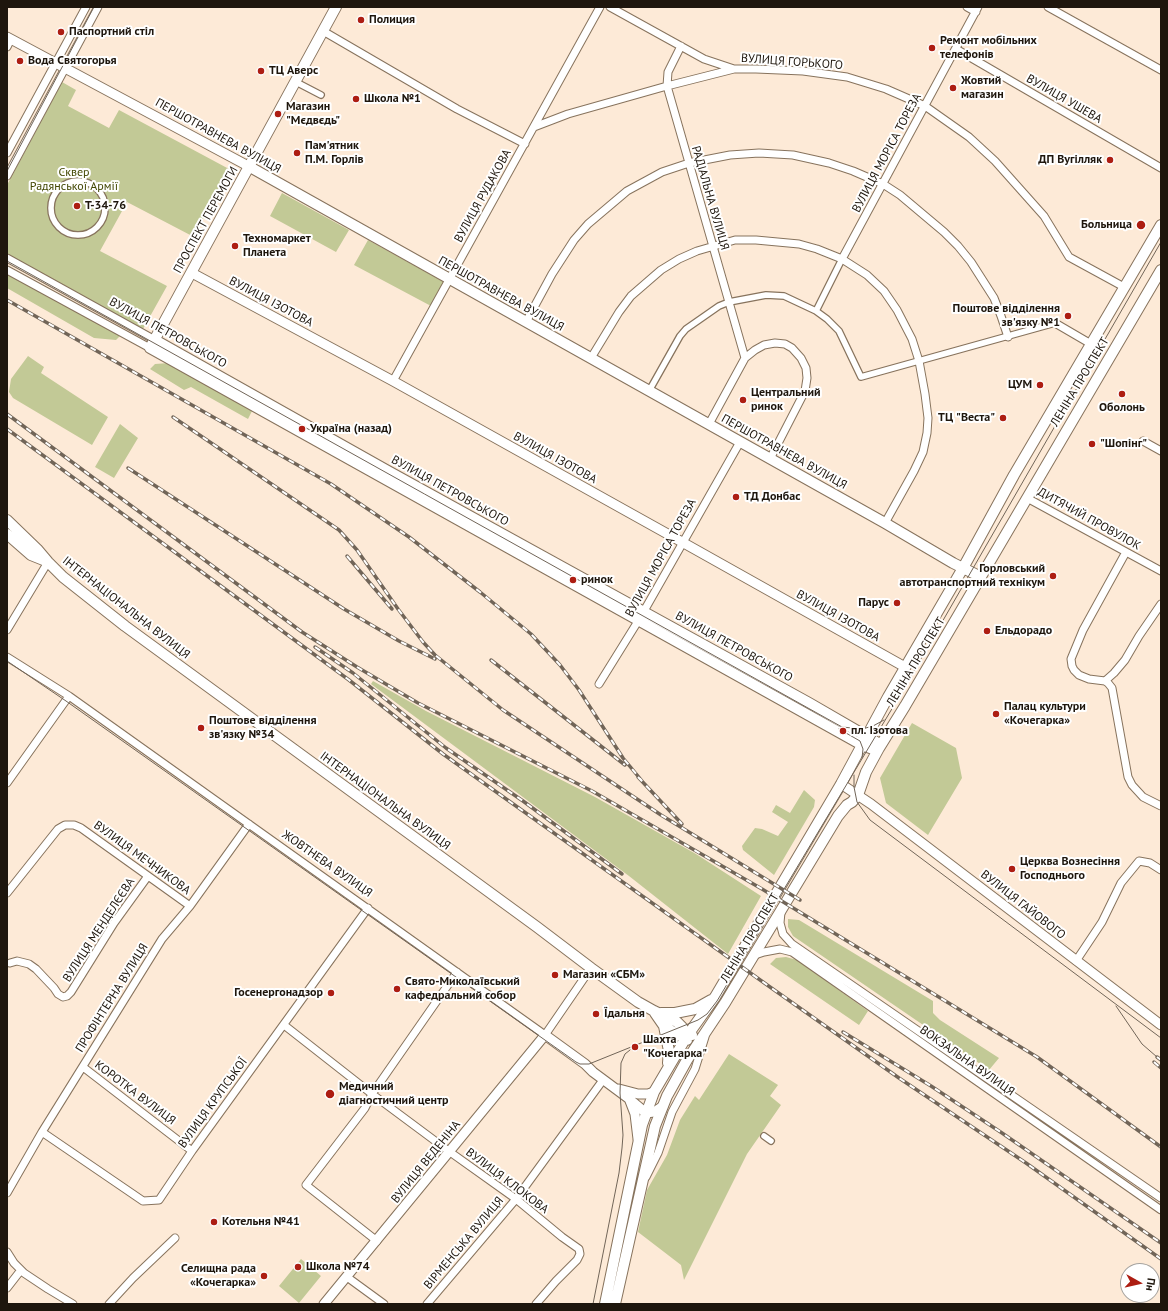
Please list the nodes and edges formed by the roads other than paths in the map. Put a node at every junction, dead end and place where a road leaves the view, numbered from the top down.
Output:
1 (86, 7) edge
2 (98, 7) edge
3 (336, 7) edge
4 (600, 7) edge
5 (610, 7) edge
6 (967, 7) edge
7 (1048, 7) edge
8 (977, 9) edge
9 (323, 31) junction
10 (8, 41) edge
11 (681, 46) junction
12 (956, 49) junction
13 (56, 63) junction
14 (66, 68) junction
15 (734, 69) junction
16 (1161, 70) edge
17 (296, 82) junction
18 (667, 86) junction
19 (321, 95) dead end
20 (925, 106) junction
21 (534, 127) junction
22 (525, 144) junction
23 (7, 154) edge
24 (689, 163) junction
25 (250, 167) junction
26 (1161, 168) edge
27 (7, 176) edge
28 (883, 184) junction
29 (104, 201) joint
30 (1161, 225) edge
31 (713, 246) junction
32 (7, 258) edge
33 (842, 259) junction
34 (7, 270) edge
35 (1161, 270) edge
36 (192, 273) junction
37 (450, 280) junction
38 (1124, 287) junction
39 (729, 302) junction
40 (816, 311) junction
41 (526, 322) junction
42 (1055, 323) joint
43 (1008, 337) junction
44 (152, 344) junction
45 (1091, 344) junction
46 (591, 358) junction
47 (745, 358) junction
48 (919, 361) junction
49 (393, 382) junction
50 (649, 391) junction
51 (709, 424) junction
52 (1143, 441) dead end
53 (740, 442) junction
54 (1161, 451) edge
55 (770, 459) junction
56 (1027, 498) junction
57 (7, 520) edge
58 (885, 523) junction
59 (7, 534) edge
60 (682, 542) junction
61 (1126, 552) junction
62 (48, 562) junction
63 (963, 568) junction
64 (1161, 571) edge
65 (981, 577) junction
66 (1161, 604) edge
67 (640, 616) junction
68 (7, 630) edge
69 (7, 657) edge
70 (905, 667) junction
71 (1105, 681) junction
72 (600, 684) dead end
73 (69, 696) junction
74 (864, 741) junction
75 (880, 748) junction
76 (866, 772) junction
77 (7, 783) edge
78 (841, 784) junction
79 (855, 799) junction
80 (871, 804) junction
81 (1161, 806) edge
82 (249, 824) junction
83 (1161, 870) edge
84 (148, 876) junction
85 (7, 893) edge
86 (190, 906) junction
87 (368, 908) junction
88 (781, 911) junction
89 (755, 955) junction
90 (1076, 961) junction
91 (8, 963) edge
92 (591, 968) junction
93 (457, 972) junction
94 (715, 997) junction
95 (654, 1011) junction
96 (284, 1025) junction
97 (1161, 1025) edge
98 (664, 1026) junction
99 (707, 1029) junction
100 (545, 1034) junction
101 (687, 1036) junction
102 (687, 1060) junction
103 (83, 1067) junction
104 (667, 1067) junction
105 (606, 1082) junction
106 (654, 1092) junction
107 (372, 1094) junction
108 (681, 1095) junction
109 (628, 1098) junction
110 (663, 1106) junction
111 (646, 1113) junction
112 (42, 1132) junction
113 (764, 1136) dead end
114 (771, 1141) dead end
115 (638, 1144) junction
116 (192, 1151) junction
117 (450, 1152) junction
118 (641, 1188) junction
119 (7, 1193) edge
120 (1161, 1198) edge
121 (516, 1199) junction
122 (1161, 1210) edge
123 (175, 1238) dead end
124 (377, 1241) junction
125 (7, 1252) edge
126 (23, 1271) junction
127 (347, 1277) junction
128 (7, 1288) edge
129 (73, 1304) edge
130 (109, 1304) edge
131 (324, 1304) edge
132 (384, 1304) edge
133 (427, 1304) edge
134 (536, 1304) edge
135 (605, 1304) edge
136 (616, 1304) edge

1 - 13 street
2 - 14 street
3 - 9 main road, ПРОСПЕКТ ПЕРЕМОГИ
4 - 21 street, ВУЛИЦЯ РУДАКОВА
5 - 11 street, ВУЛИЦЯ ГОРЬКОГО
6 - 8 street
7 - 16 street
8 - 12 street, ВУЛИЦЯ МОРІСА ТОРЕЗА
9 - 17 main road, ПРОСПЕКТ ПЕРЕМОГИ
9 - 22 street
10 - 13 street, ПЕРШОТРАВНЕВА ВУЛИЦЯ
11 - 15 street, ВУЛИЦЯ ГОРЬКОГО
11 - 18 street, РАДІАЛЬНА ВУЛИЦЯ
12 - 20 street, ВУЛИЦЯ МОРІСА ТОРЕЗА
12 - 26 street, ВУЛИЦЯ УШЕВА
13 - 14 street, ПЕРШОТРАВНЕВА ВУЛИЦЯ
13 - 23 street
14 - 25 street, ПЕРШОТРАВНЕВА ВУЛИЦЯ
14 - 27 street
15 - 18 street
15 - 20 street, ВУЛИЦЯ ГОРЬКОГО
17 - 19 street
17 - 25 main road, ПРОСПЕКТ ПЕРЕМОГИ
18 - 21 street
18 - 24 street, РАДІАЛЬНА ВУЛИЦЯ
20 - 28 street, ВУЛИЦЯ МОРІСА ТОРЕЗА
20 - 38 street, ВУЛИЦЯ ГОРЬКОГО
21 - 22 street, ВУЛИЦЯ РУДАКОВА
22 - 37 street, ВУЛИЦЯ РУДАКОВА
24 - 28 street
24 - 31 street, РАДІАЛЬНА ВУЛИЦЯ
24 - 41 street
25 - 36 main road, ПРОСПЕКТ ПЕРЕМОГИ
25 - 37 main road, ПЕРШОТРАВНЕВА ВУЛИЦЯ
28 - 33 street, ВУЛИЦЯ МОРІСА ТОРЕЗА
28 - 43 street
29 - 29 street
30 - 38 main road, ЛЕНІНА ПРОСПЕКТ
31 - 33 street
31 - 39 street, РАДІАЛЬНА ВУЛИЦЯ
31 - 46 street
32 - 44 street, ВУЛИЦЯ ПЕТРОВСЬКОГО
33 - 40 street, ВУЛИЦЯ МОРІСА ТОРЕЗА
33 - 48 street
34 - 44 street, ВУЛИЦЯ ПЕТРОВСЬКОГО
35 - 56 main road, ЛЕНІНА ПРОСПЕКТ
36 - 44 main road, ПРОСПЕКТ ПЕРЕМОГИ
36 - 49 street, ВУЛИЦЯ ІЗОТОВА
37 - 41 main road, ПЕРШОТРАВНЕВА ВУЛИЦЯ
37 - 49 street, ВУЛИЦЯ РУДАКОВА
38 - 45 main road, ЛЕНІНА ПРОСПЕКТ
39 - 40 street
39 - 47 street, РАДІАЛЬНА ВУЛИЦЯ
39 - 50 street
40 - 48 street
41 - 46 main road, ПЕРШОТРАВНЕВА ВУЛИЦЯ
42 - 43 street
42 - 45 street
43 - 48 street
44 - 67 main road, ВУЛИЦЯ ПЕТРОВСЬКОГО
45 - 63 main road, ЛЕНІНА ПРОСПЕКТ
46 - 50 main road, ПЕРШОТРАВНЕВА ВУЛИЦЯ
47 - 51 street
47 - 55 street
48 - 58 street
49 - 60 street, ВУЛИЦЯ ІЗОТОВА
50 - 51 main road, ПЕРШОТРАВНЕВА ВУЛИЦЯ
51 - 53 main road, ПЕРШОТРАВНЕВА ВУЛИЦЯ
52 - 54 street
53 - 55 main road, ПЕРШОТРАВНЕВА ВУЛИЦЯ
53 - 60 street, ВУЛИЦЯ МОРІСА ТОРЕЗА
55 - 58 main road, ПЕРШОТРАВНЕВА ВУЛИЦЯ
56 - 61 street, ДИТЯЧИЙ ПРОВУЛОК
56 - 65 main road, ЛЕНІНА ПРОСПЕКТ
57 - 62 main road, ІНТЕРНАЦІОНАЛЬНА ВУЛИЦЯ
58 - 63 main road, ПЕРШОТРАВНЕВА ВУЛИЦЯ
59 - 62 main road, ІНТЕРНАЦІОНАЛЬНА ВУЛИЦЯ
60 - 67 street, ВУЛИЦЯ МОРІСА ТОРЕЗА
60 - 70 street, ВУЛИЦЯ ІЗОТОВА
61 - 64 street, ДИТЯЧИЙ ПРОВУЛОК
61 - 71 street
62 - 68 street
62 - 92 main road, ІНТЕРНАЦІОНАЛЬНА ВУЛИЦЯ
63 - 65 main road, ПЕРШОТРАВНЕВА ВУЛИЦЯ
63 - 70 main road, ЛЕНІНА ПРОСПЕКТ
65 - 75 main road, ЛЕНІНА ПРОСПЕКТ
66 - 71 street
67 - 72 street, ВУЛИЦЯ МОРІСА ТОРЕЗА
67 - 74 main road, ВУЛИЦЯ ПЕТРОВСЬКОГО
69 - 73 street, ЖОВТНЕВА ВУЛИЦЯ
70 - 74 main road, ЛЕНІНА ПРОСПЕКТ
71 - 81 street
73 - 77 street
73 - 82 street, ЖОВТНЕВА ВУЛИЦЯ
74 - 75 main road, ВУЛИЦЯ ПЕТРОВСЬКОГО
74 - 78 main road, ЛЕНІНА ПРОСПЕКТ
75 - 76 main road, ЛЕНІНА ПРОСПЕКТ
76 - 79 main road, ЛЕНІНА ПРОСПЕКТ
76 - 80 street
78 - 79 street
78 - 94 main road, ЛЕНІНА ПРОСПЕКТ
79 - 80 street
79 - 88 main road, ЛЕНІНА ПРОСПЕКТ
80 - 90 street, ВУЛИЦЯ ГАЙОВОГО
82 - 86 street, ПРОФІНТЕРНА ВУЛИЦЯ
82 - 87 street, ЖОВТНЕВА ВУЛИЦЯ
83 - 90 street
84 - 85 street, ВУЛИЦЯ МЕЧНИКОВА
84 - 86 street, ВУЛИЦЯ МЕЧНИКОВА
84 - 91 street, ВУЛИЦЯ МЕНДЕЛЄЄВА
86 - 103 street, ПРОФІНТЕРНА ВУЛИЦЯ
87 - 93 street, ЖОВТНЕВА ВУЛИЦЯ
87 - 96 street, ВУЛИЦЯ КРУПСЬКОЇ
88 - 89 main road, ЛЕНІНА ПРОСПЕКТ
88 - 120 street, ВОКЗАЛЬНА ВУЛИЦЯ
89 - 99 main road, ЛЕНІНА ПРОСПЕКТ
89 - 122 street, ВОКЗАЛЬНА ВУЛИЦЯ
90 - 97 street, ВУЛИЦЯ ГАЙОВОГО
92 - 95 main road, ІНТЕРНАЦІОНАЛЬНА ВУЛИЦЯ
92 - 100 street
93 - 100 street, ЖОВТНЕВА ВУЛИЦЯ
93 - 107 street
94 - 95 main road, ЛЕНІНА ПРОСПЕКТ
94 - 101 main road, ЛЕНІНА ПРОСПЕКТ
95 - 98 main road, ІНТЕРНАЦІОНАЛЬНА ВУЛИЦЯ
95 - 101 main road, ІНТЕРНАЦІОНАЛЬНА ВУЛИЦЯ
96 - 107 street, ВУЛИЦЯ КЛОКОВА
96 - 116 street, ВУЛИЦЯ КРУПСЬКОЇ
98 - 101 main road
98 - 104 main road, ІНТЕРНАЦІОНАЛЬНА ВУЛИЦЯ
99 - 101 main road
99 - 102 main road, ЛЕНІНА ПРОСПЕКТ
99 - 108 street
100 - 105 street, ЖОВТНЕВА ВУЛИЦЯ
100 - 117 street, ВУЛИЦЯ ВЕДЕНІНА
101 - 102 main road
101 - 104 main road, ЛЕНІНА ПРОСПЕКТ
102 - 110 main road, ЛЕНІНА ПРОСПЕКТ
103 - 112 street, ПРОФІНТЕРНА ВУЛИЦЯ
103 - 116 street, КОРОТКА ВУЛИЦЯ
104 - 106 main road, ЛЕНІНА ПРОСПЕКТ
105 - 106 street
105 - 109 street, ЖОВТНЕВА ВУЛИЦЯ
105 - 121 street, ВІРМЕНСЬКА ВУЛИЦЯ
106 - 111 main road, ЛЕНІНА ПРОСПЕКТ
107 - 117 street, ВУЛИЦЯ КЛОКОВА
107 - 124 street
108 - 110 street
108 - 118 street
109 - 111 street, ЖОВТНЕВА ВУЛИЦЯ
109 - 115 street
110 - 111 street
110 - 118 main road, ЛЕНІНА ПРОСПЕКТ
111 - 115 main road, ЛЕНІНА ПРОСПЕКТ
112 - 116 street, ВУЛИЦЯ КРУПСЬКОЇ
112 - 119 street, ПРОФІНТЕРНА ВУЛИЦЯ
113 - 114 street
115 - 135 main road, ЛЕНІНА ПРОСПЕКТ
117 - 121 street, ВУЛИЦЯ КЛОКОВА
117 - 124 street, ВУЛИЦЯ ВЕДЕНІНА
118 - 136 main road, ЛЕНІНА ПРОСПЕКТ
121 - 133 street, ВІРМЕНСЬКА ВУЛИЦЯ
121 - 134 street, ВУЛИЦЯ КЛОКОВА
123 - 130 street
124 - 127 street, ВУЛИЦЯ ВЕДЕНІНА
125 - 126 street
126 - 128 street
126 - 129 street
127 - 131 street, ВУЛИЦЯ ВЕДЕНІНА
127 - 132 street

